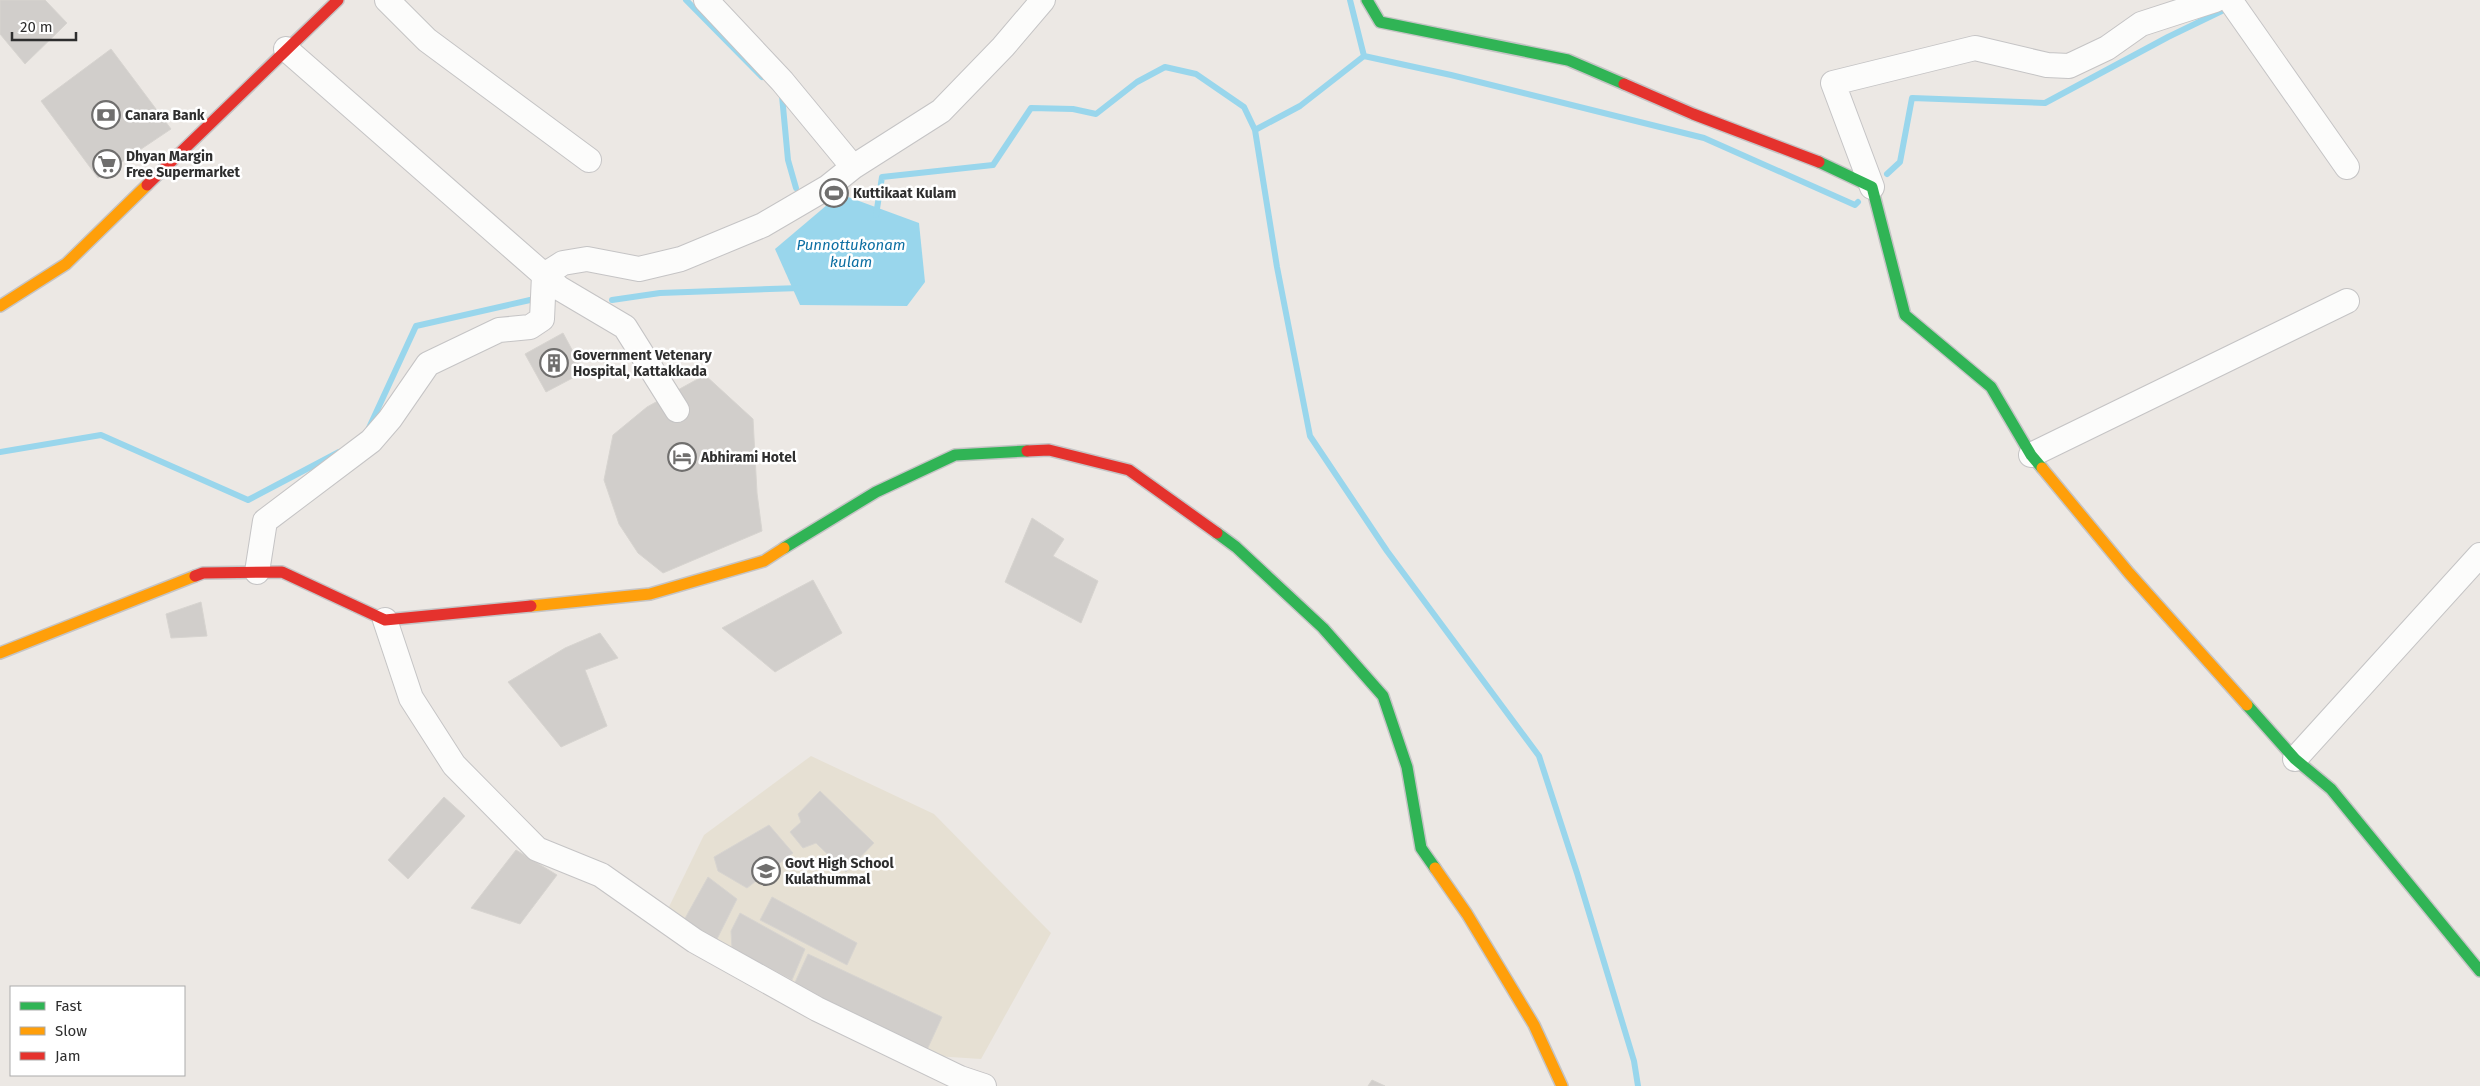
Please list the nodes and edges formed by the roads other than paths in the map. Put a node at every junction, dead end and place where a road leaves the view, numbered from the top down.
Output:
1 (338, 0) edge
2 (387, 0) edge
3 (706, 0) edge
4 (1043, 0) edge
5 (1367, 0) edge
6 (2215, 0) edge
7 (2236, 9) edge
8 (286, 49) junction
9 (589, 160) dead end
10 (853, 167) junction
11 (2346, 167) dead end
12 (1872, 187) junction
13 (544, 275) junction
14 (2347, 300) dead end
15 (0, 306) edge
16 (677, 410) dead end
17 (2031, 455) junction
18 (2480, 555) edge
19 (257, 572) junction
20 (385, 620) junction
21 (0, 653) edge
22 (2295, 759) junction
23 (2480, 971) edge
24 (950, 1080) edge
25 (984, 1086) edge
26 (1562, 1086) edge

1 - 8 main road
2 - 9 street
3 - 10 street
4 - 10 street
5 - 12 main road
6 - 12 street
7 - 11 street
8 - 13 street
8 - 15 main road
10 - 13 street
12 - 17 main road
13 - 16 street
13 - 19 street
14 - 17 street
17 - 22 main road
18 - 22 street
19 - 20 main road
19 - 21 main road
20 - 24 street
20 - 26 main road
22 - 23 main road
24 - 25 street

